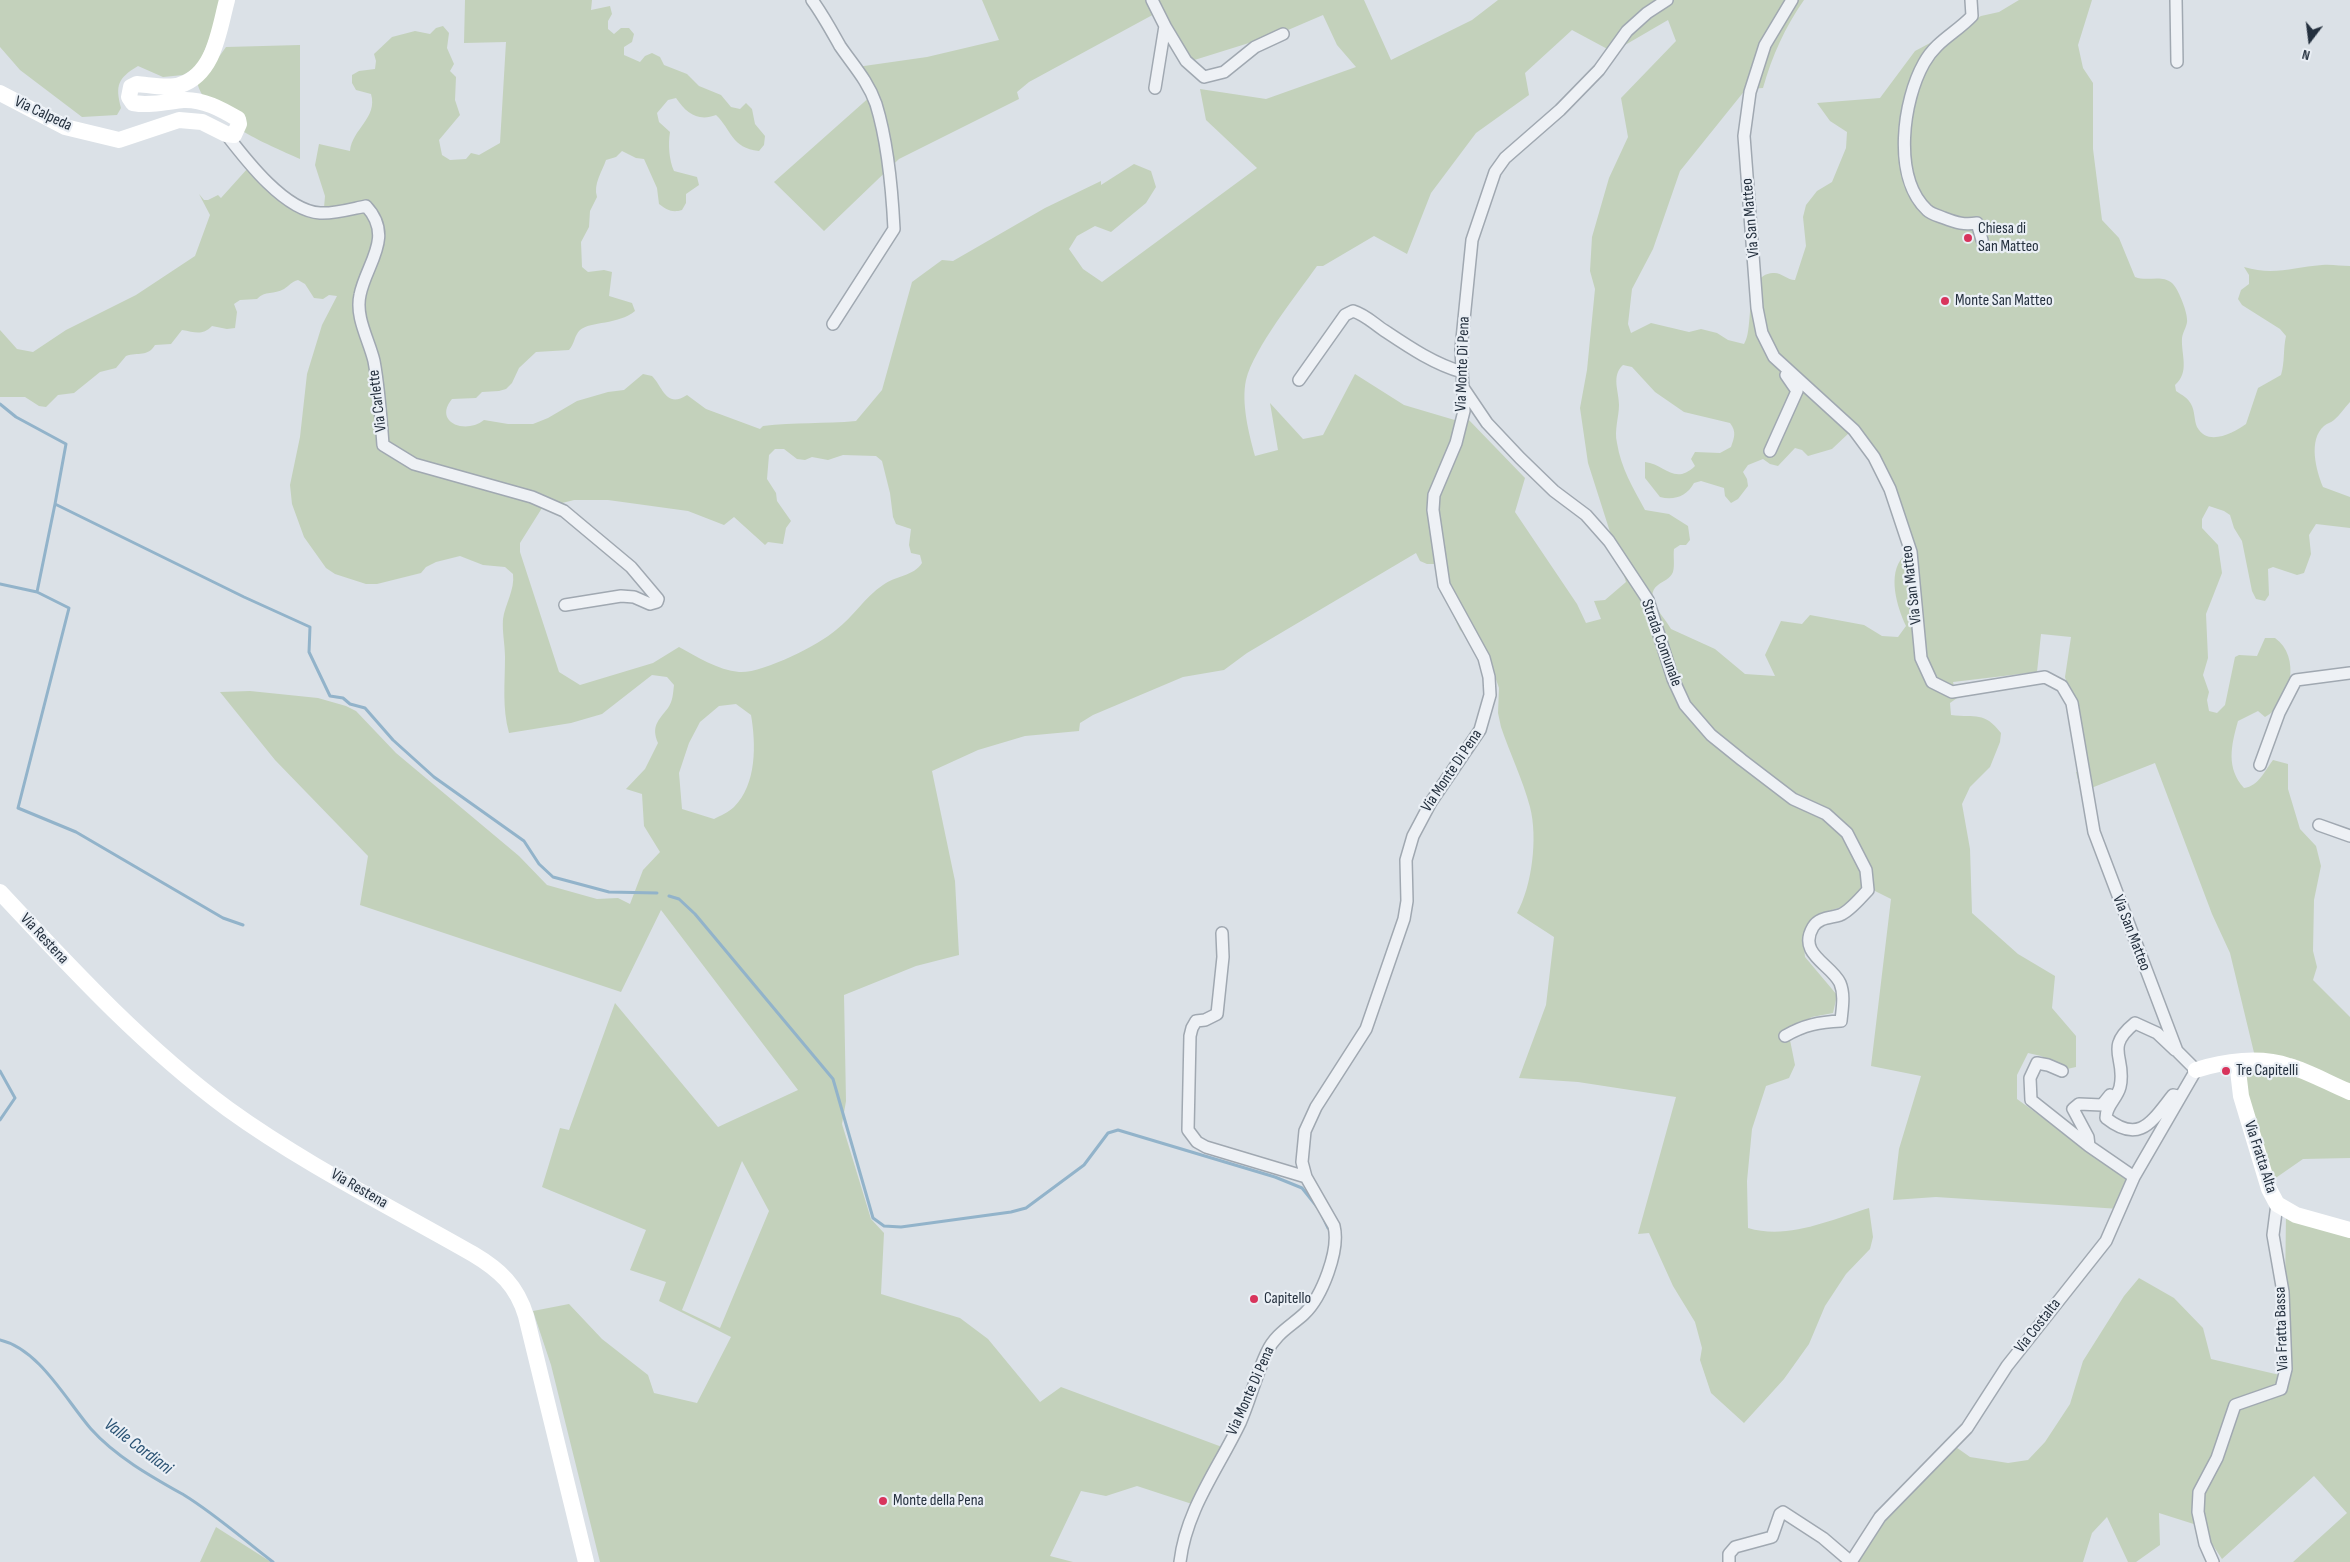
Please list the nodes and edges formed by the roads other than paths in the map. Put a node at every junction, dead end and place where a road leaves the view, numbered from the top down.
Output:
1 (227, 0) edge
2 (812, 0) edge
3 (1152, 0) edge
4 (1667, 0) edge
5 (1792, 0) edge
6 (1971, 0) edge
7 (2176, 0) edge
8 (1165, 26) junction
9 (1283, 34) dead end
10 (2177, 62) dead end
11 (1155, 88) dead end
12 (0, 94) edge
13 (226, 134) junction
14 (1982, 240) dead end
15 (833, 324) dead end
16 (1774, 357) junction
17 (1462, 372) junction
18 (1298, 380) dead end
19 (1464, 389) junction
20 (1770, 451) dead end
21 (565, 604) dead end
22 (2350, 673) edge
23 (2260, 765) dead end
24 (2319, 825) dead end
25 (2350, 836) edge
26 (0, 892) edge
27 (1222, 934) dead end
28 (1785, 1036) dead end
29 (2177, 1051) junction
30 (2237, 1062) junction
31 (2196, 1070) junction
32 (2062, 1071) dead end
33 (2120, 1086) junction
34 (2350, 1092) edge
35 (2180, 1096) junction
36 (2089, 1146) junction
37 (1306, 1177) junction
38 (2134, 1177) junction
39 (2277, 1204) junction
40 (2348, 1228) edge
41 (586, 1562) edge
42 (1180, 1562) edge
43 (1729, 1562) edge
44 (1851, 1562) edge
45 (2212, 1562) edge

1 - 13 street
2 - 15 street
3 - 8 street
4 - 17 street, Via Monte Di Pena
5 - 16 street, Via San Matteo
6 - 14 street
7 - 10 street
8 - 9 street
8 - 11 street
12 - 13 street, Via Calpeda
13 - 21 street, Via Carlette
16 - 20 street
16 - 29 street, Via San Matteo
17 - 18 street
17 - 19 street, Via Monte Di Pena
19 - 28 street, Strada Comunale
19 - 37 street, Via Monte Di Pena
22 - 23 street
24 - 25 street
26 - 41 street, Via Restena
27 - 37 street
29 - 31 street, Via San Matteo
29 - 33 street
30 - 31 street
30 - 34 street
30 - 39 street, Via Fratta Alta
31 - 35 street, Via Costalta
32 - 36 street
33 - 35 street
33 - 36 street
35 - 38 street, Via Costalta
36 - 38 street
37 - 42 street, Via Monte Di Pena
38 - 44 street, Via Costalta
39 - 40 street, Via Fratta Alta
39 - 45 street, Via Fratta Bassa
43 - 44 street

